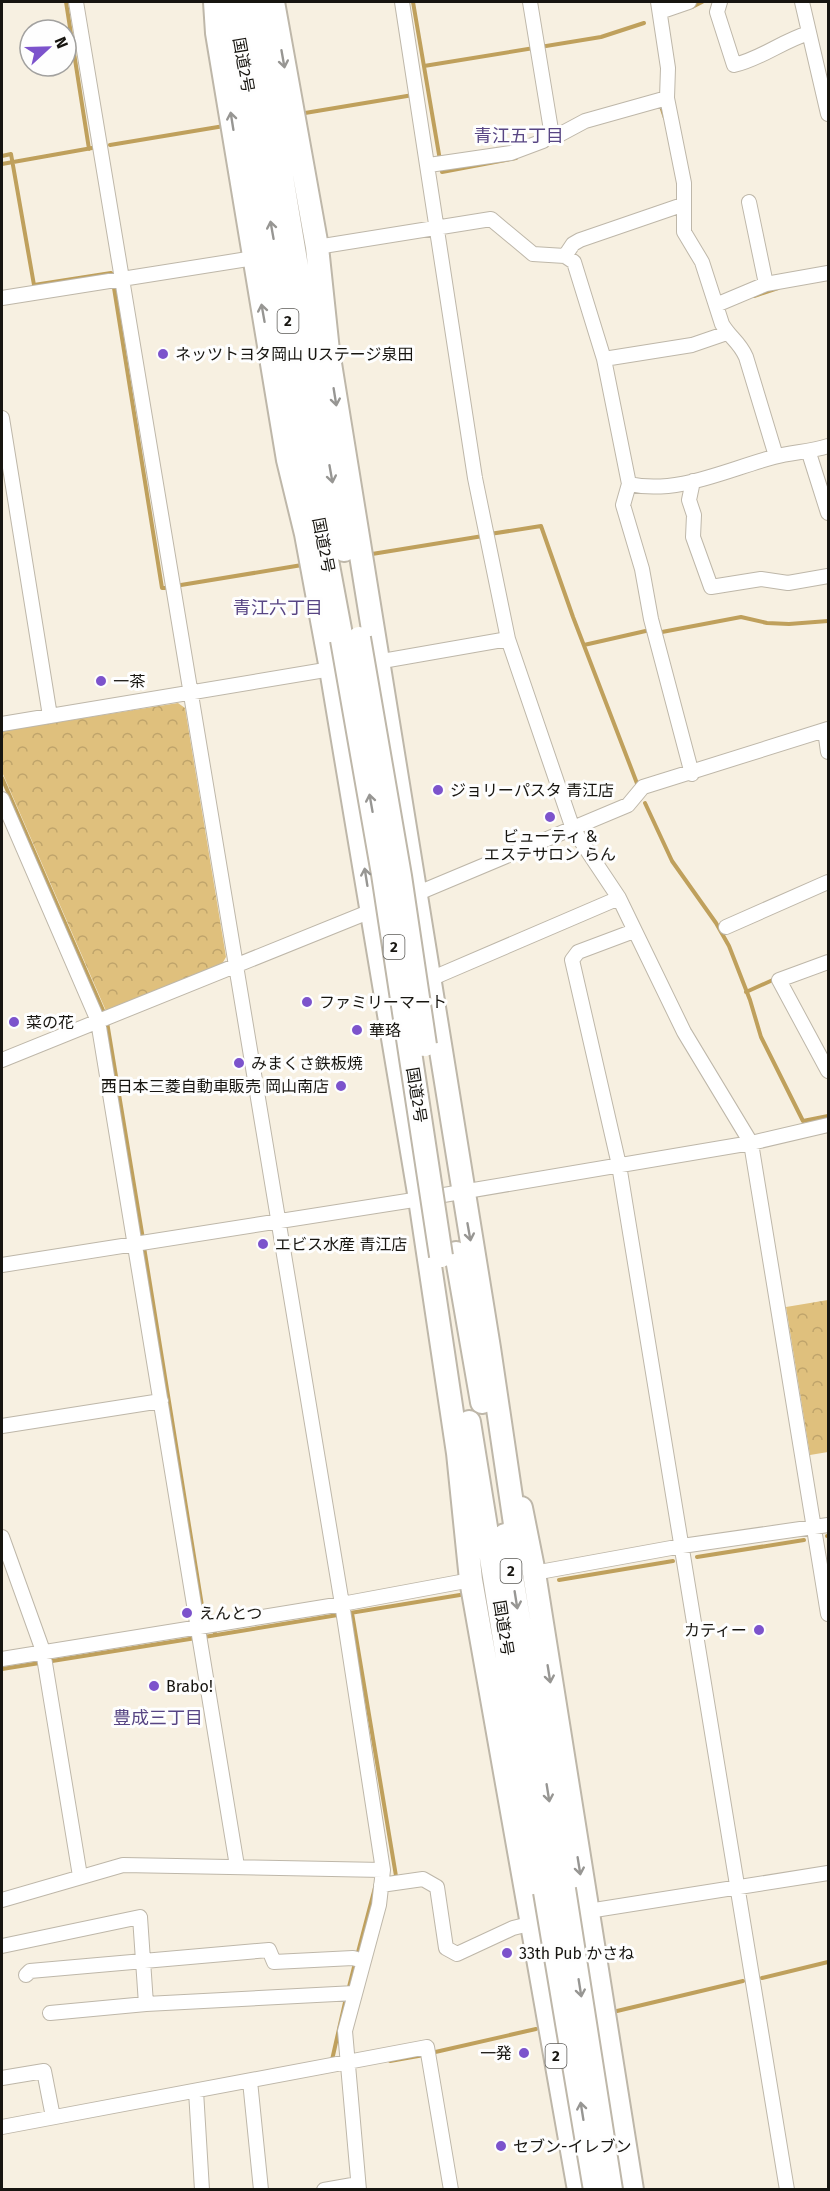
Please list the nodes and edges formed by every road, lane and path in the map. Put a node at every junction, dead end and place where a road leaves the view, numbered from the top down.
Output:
1 (76, 2) edge
2 (214, 2) edge
3 (234, 2) edge
4 (253, 2) edge
5 (273, 2) edge
6 (402, 2) edge
7 (530, 2) edge
8 (689, 2) edge
9 (720, 2) edge
10 (802, 2) edge
11 (659, 7) edge
12 (809, 33) junction
13 (260, 47) junction
14 (667, 98) junction
15 (828, 114) edge
16 (548, 134) junction
17 (436, 164) junction
18 (749, 202) dead end
19 (682, 205) junction
20 (438, 230) junction
21 (317, 247) junction
22 (565, 256) junction
23 (254, 258) junction
24 (828, 273) edge
25 (122, 281) junction
26 (766, 284) junction
27 (2, 298) edge
28 (716, 305) junction
29 (723, 334) junction
30 (292, 347) junction
31 (328, 351) junction
32 (604, 359) junction
33 (2, 418) edge
34 (828, 446) edge
35 (809, 453) junction
36 (776, 456) junction
37 (693, 481) junction
38 (629, 484) junction
39 (828, 513) edge
40 (306, 534) junction
41 (828, 576) edge
42 (351, 639) junction
43 (508, 639) junction
44 (377, 662) junction
45 (331, 669) junction
46 (192, 690) junction
47 (50, 716) junction
48 (2, 724) edge
49 (827, 729) edge
50 (828, 752) edge
51 (692, 774) junction
52 (2, 799) edge
53 (573, 829) junction
54 (828, 882) edge
55 (415, 895) junction
56 (619, 898) junction
57 (372, 910) junction
58 (726, 927) dead end
59 (634, 931) junction
60 (828, 962) edge
61 (235, 966) junction
62 (428, 980) junction
63 (104, 1019) junction
64 (2, 1060) edge
65 (828, 1071) edge
66 (828, 1125) edge
67 (751, 1143) junction
68 (619, 1165) junction
69 (462, 1191) junction
70 (420, 1200) junction
71 (278, 1221) junction
72 (141, 1244) junction
73 (448, 1254) junction
74 (2, 1265) edge
75 (489, 1348) junction
76 (161, 1401) junction
77 (2, 1426) edge
78 (458, 1453) junction
79 (828, 1525) edge
80 (814, 1527) junction
81 (2, 1537) edge
82 (682, 1546) junction
83 (508, 1549) junction
84 (534, 1573) junction
85 (471, 1580) junction
86 (343, 1610) junction
87 (828, 1614) edge
88 (205, 1629) junction
89 (44, 1658) junction
90 (2, 1659) edge
91 (531, 1792) junction
92 (237, 1866) junction
93 (383, 1870) junction
94 (828, 1873) edge
95 (80, 1876) junction
96 (381, 1885) junction
97 (737, 1888) junction
98 (554, 1890) junction
99 (2, 1900) edge
100 (586, 1911) junction
101 (534, 1923) junction
102 (2, 1946) edge
103 (143, 1959) junction
104 (358, 1960) junction
105 (26, 1975) dead end
106 (350, 1992) junction
107 (146, 2004) junction
108 (50, 2013) dead end
109 (341, 2065) junction
110 (2, 2078) edge
111 (250, 2081) junction
112 (196, 2091) junction
113 (53, 2117) junction
114 (2, 2127) edge
115 (358, 2187) edge
116 (202, 2190) edge
117 (261, 2190) edge
118 (324, 2190) edge
119 (451, 2190) edge
120 (579, 2190) edge
121 (595, 2190) edge
122 (611, 2190) edge
123 (632, 2190) edge
124 (787, 2190) edge

1 - 25 street
23 -> 2 highway
30 -> 3 highway, 国道2号 / 2
4 - 13 highway, 国道2号 / 2
5 -> 21 highway
6 - 17 street
7 - 16 street
8 - 11 street
9 - 12 street
10 - 12 street
11 - 14 street
12 - 15 street
13 - 31 highway
13 -> 42 highway, 国道2号 / 2
14 - 16 street
14 - 19 street
16 - 17 street
17 - 20 street
18 - 26 street
19 - 22 street
19 - 28 street
20 - 21 street
20 - 22 street
20 - 43 street
21 - 31 highway
22 - 32 street
23 - 25 street
40 -> 23 highway
24 - 26 street
25 - 27 street
25 - 46 street
26 - 28 street
28 - 29 street
29 - 32 street
29 - 36 street
30 - 40 highway
30 - 42 highway, 国道2号 / 2
31 -> 44 highway
32 - 38 street
33 - 47 street
34 - 35 street
35 - 36 street
35 - 39 street
36 - 37 street
37 - 38 street
37 - 41 street
38 - 51 street
40 - 45 highway
42 - 73 highway, 国道2号 / 2, bridge
43 - 44 street
43 - 53 street
44 - 45 street
44 - 55 highway
45 - 46 street
57 -> 45 highway
46 - 47 street
46 - 61 street
47 - 48 street
49 - 50 street
49 - 51 street
51 - 53 street
52 - 63 street
53 - 55 street
53 - 56 street
54 - 58 street
55 - 57 street
55 - 62 highway
56 - 59 street
56 - 62 street
57 - 61 street
57 - 70 highway
59 - 67 street
59 - 68 street
60 - 65 street
61 - 63 street
61 - 71 street
62 - 69 highway
63 - 64 street
63 - 72 street
66 - 67 street
67 - 68 street
67 - 80 street
68 - 69 street
68 - 82 street
69 - 70 street
69 -> 75 highway
70 - 71 street
70 - 78 highway
71 - 72 street
71 - 86 street
72 - 74 street
72 - 76 street
73 - 83 highway, 国道2号 / 2
73 - 91 highway, 国道2号 / 2
75 - 83 highway
75 - 84 highway
76 - 77 street
76 - 88 street
78 - 85 highway, 2
78 - 91 highway
79 - 80 street
80 - 82 street
80 - 87 street
81 - 89 street
82 - 84 street
82 - 97 street
83 -> 98 highway, 国道2号 / 2
84 -> 100 highway
85 - 86 street
85 - 101 highway, 2
86 - 88 street
86 - 93 street
88 - 89 street
88 - 92 street
89 - 90 street
89 - 95 street
91 - 98 highway, 国道2号 / 2
92 - 93 street
92 - 95 street
93 - 96 street
94 - 97 street
95 - 99 street
96 - 101 street
96 - 104 street
97 - 100 street
97 - 124 street
121 -> 98 highway, 国道2号 / 2, bridge
98 -> 122 highway, 国道2号 / 2, bridge
100 - 101 street
100 - 123 highway
101 - 120 highway, 2
102 - 103 street
103 - 104 street
103 - 105 street
103 - 107 street
104 - 106 street
106 - 107 street
106 - 109 street
107 - 108 street
109 - 111 street
109 - 115 street
109 - 119 street
110 - 113 street
111 - 112 street
111 - 117 street
112 - 113 street
112 - 116 street
113 - 114 street
115 - 118 street

